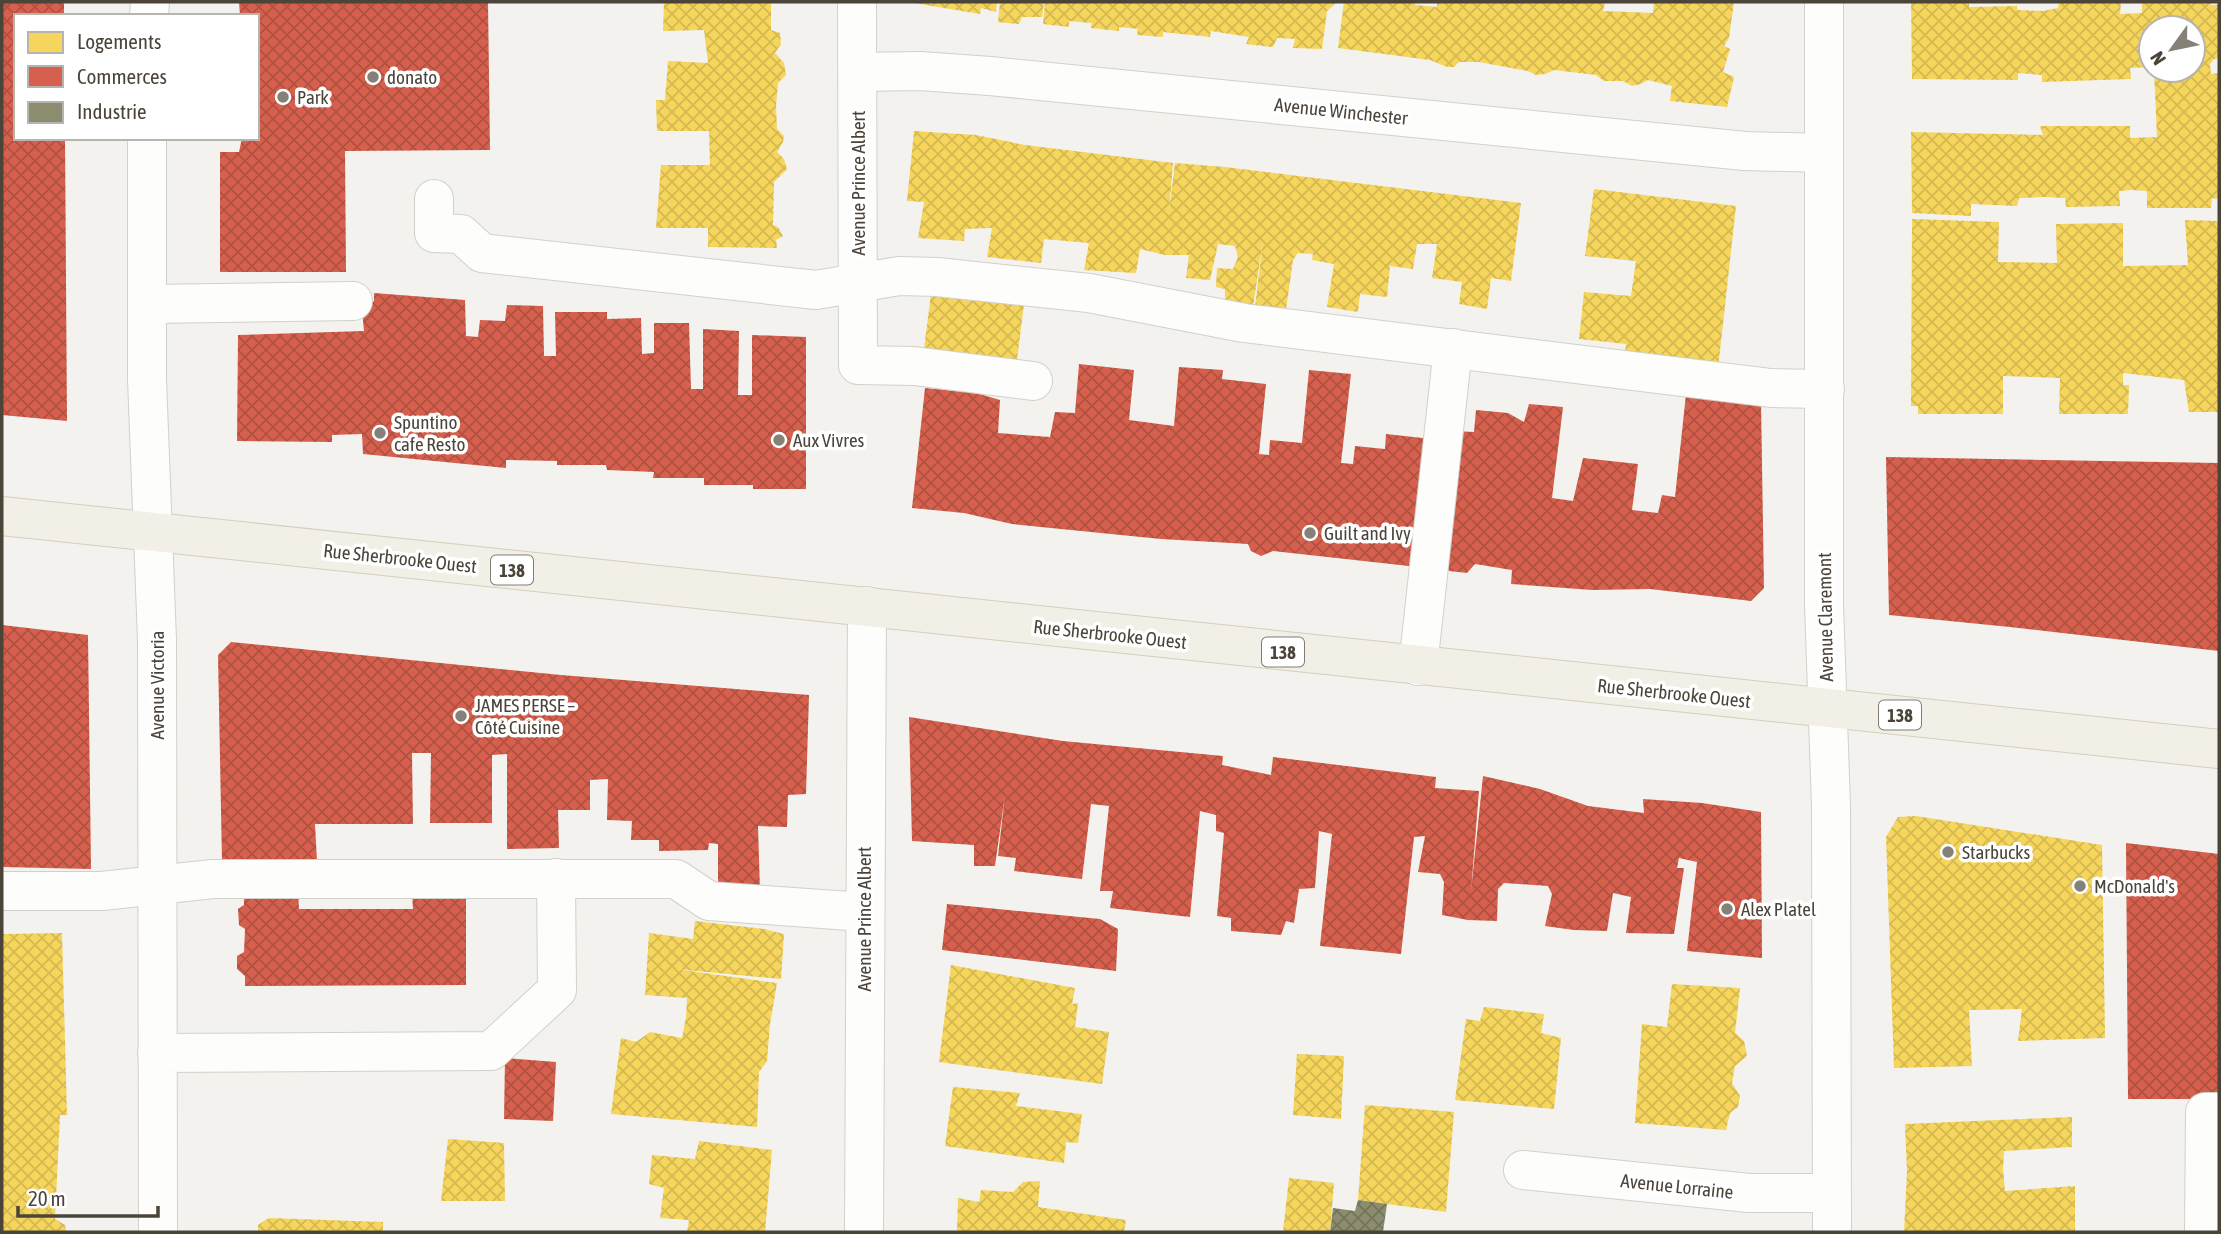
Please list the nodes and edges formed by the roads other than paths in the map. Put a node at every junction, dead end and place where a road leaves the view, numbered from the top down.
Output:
1 (857, 2) edge
2 (1825, 2) edge
3 (858, 72) junction
4 (147, 140) edge
5 (1824, 153) junction
6 (434, 199) dead end
7 (858, 282) junction
8 (353, 301) dead end
9 (147, 304) junction
10 (1453, 348) junction
11 (1033, 381) dead end
12 (1825, 389) junction
13 (2, 516) edge
14 (152, 533) junction
15 (867, 606) junction
16 (1418, 666) junction
17 (1827, 709) junction
18 (2219, 749) edge
19 (556, 878) junction
20 (156, 886) junction
21 (2, 891) edge
22 (864, 912) junction
23 (157, 1053) junction
24 (2219, 1112) edge
25 (1523, 1170) dead end
26 (1832, 1193) junction
27 (158, 1232) edge
28 (864, 1232) edge
29 (1832, 1232) edge
30 (2204, 1232) edge

1 - 3 street, Avenue Prince Albert
2 - 5 street, Avenue Claremont
3 - 5 street, Avenue Winchester
3 - 7 street, Avenue Prince Albert
4 - 9 street, Avenue Victoria
5 - 12 street, Avenue Claremont
6 - 7 street
7 - 10 street
7 - 11 street, Avenue Prince Albert
8 - 9 street
9 - 14 street, Avenue Victoria
10 - 12 street
10 - 16 street
12 - 17 street, Avenue Claremont
13 - 14 main road, Rue Sherbrooke Ouest / 138
14 - 15 main road, Rue Sherbrooke Ouest / 138
14 - 20 street, Avenue Victoria
15 - 16 main road, Rue Sherbrooke Ouest / 138
15 - 22 street, Avenue Prince Albert
16 - 17 main road, Rue Sherbrooke Ouest / 138
17 - 18 main road, Rue Sherbrooke Ouest / 138
17 - 26 street, Avenue Claremont
19 - 20 street
19 - 22 street
19 - 23 street
20 - 21 street
20 - 23 street, Avenue Victoria
22 - 28 street, Avenue Prince Albert
23 - 27 street, Avenue Victoria
24 - 30 street
25 - 26 street, Avenue Lorraine
26 - 29 street, Avenue Claremont

